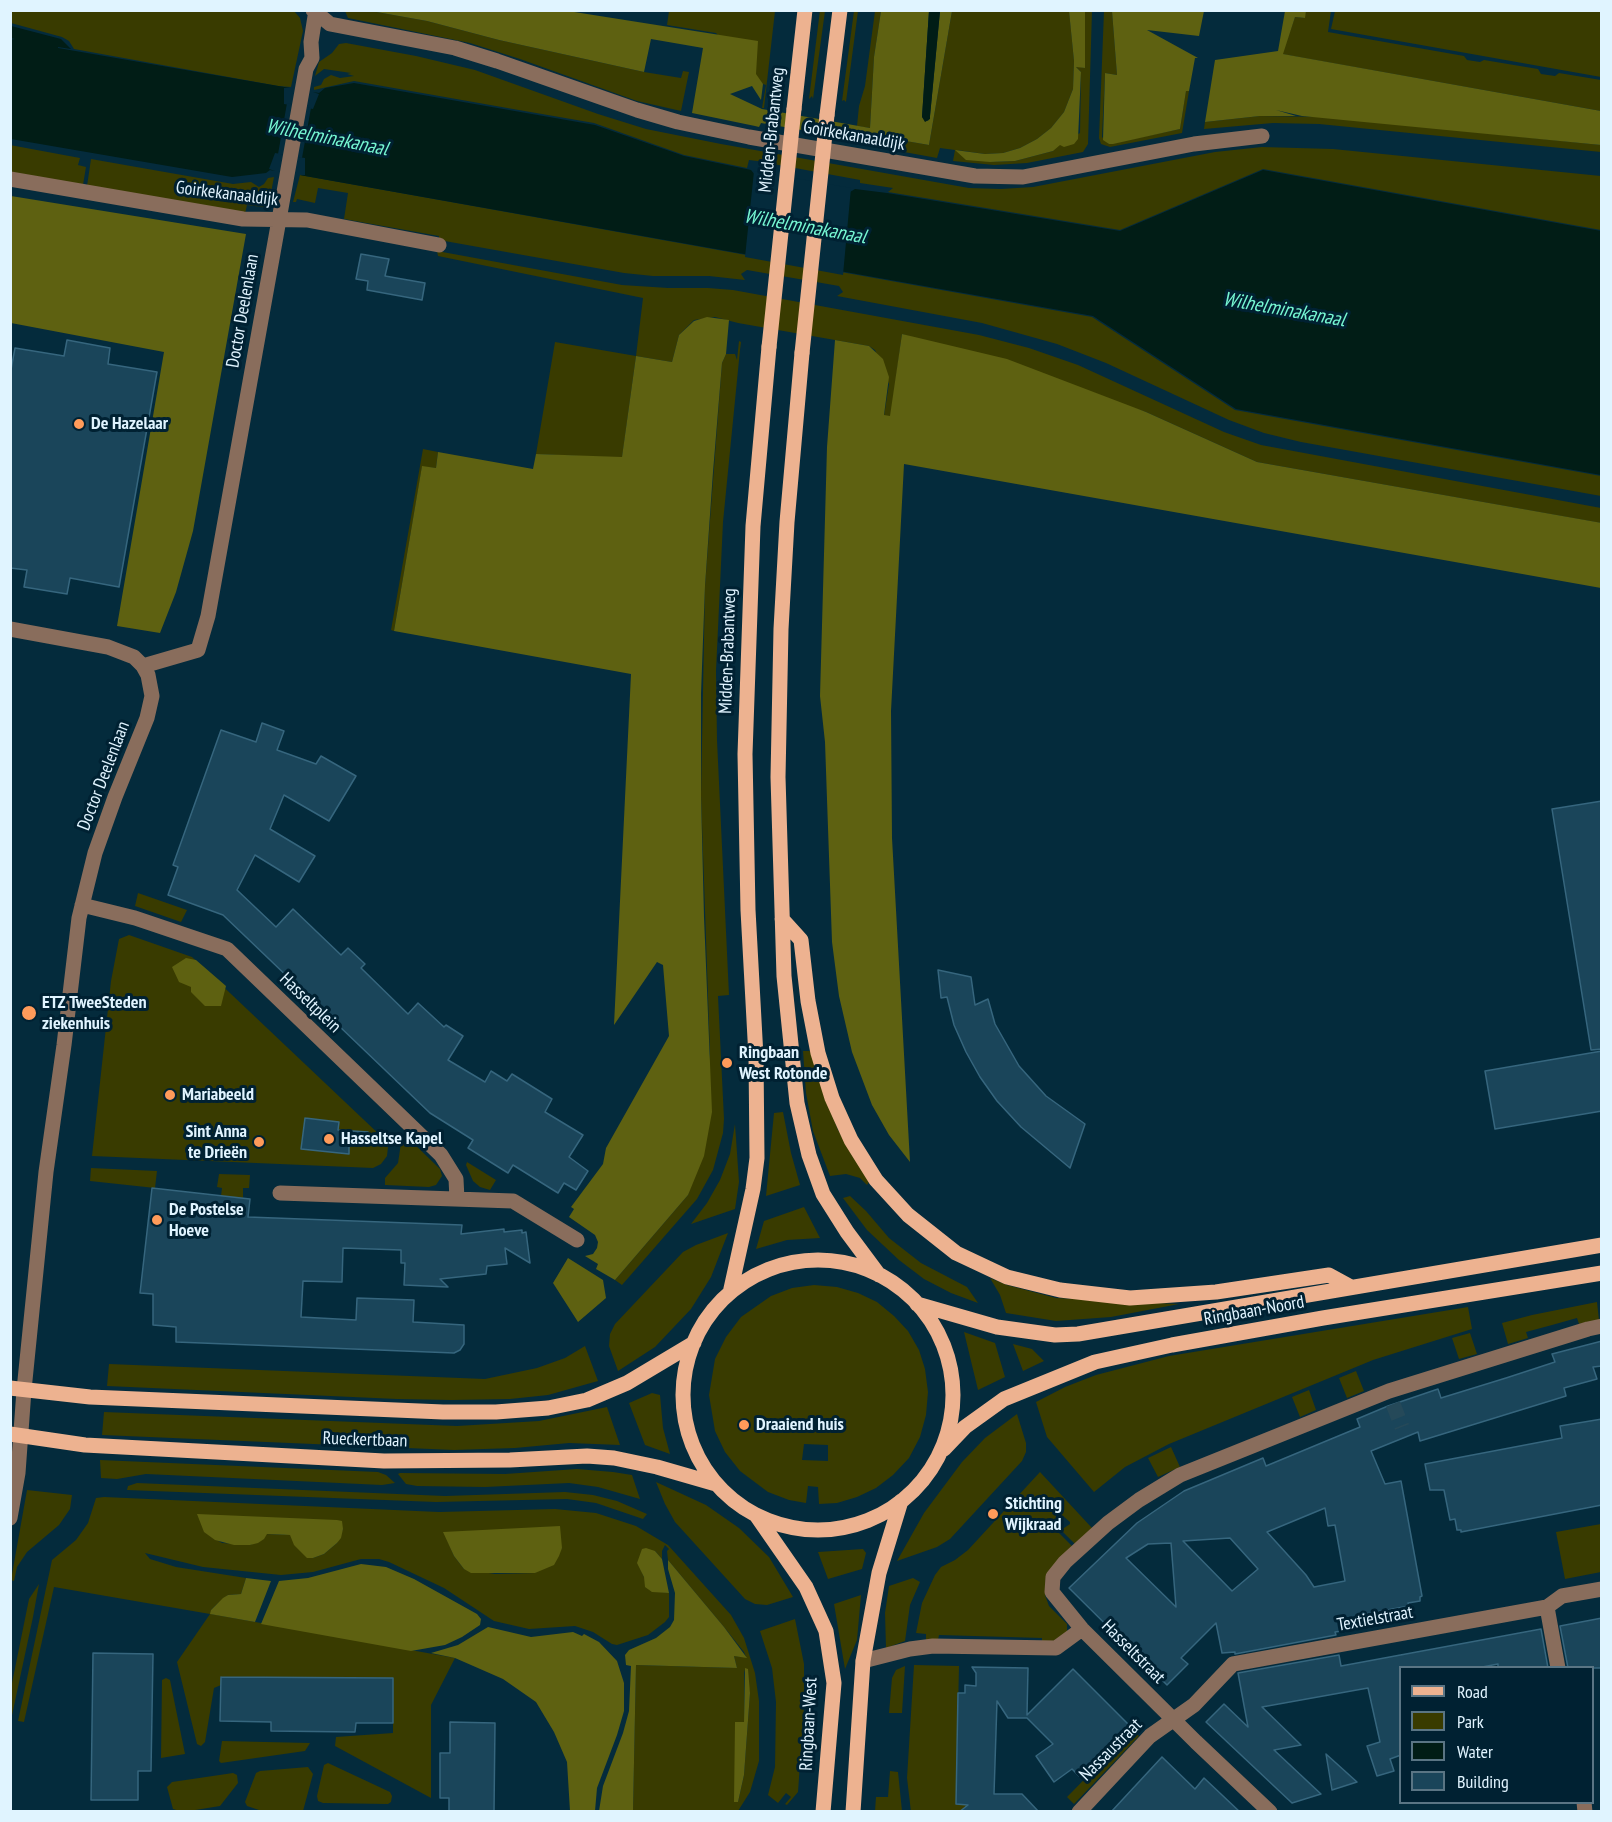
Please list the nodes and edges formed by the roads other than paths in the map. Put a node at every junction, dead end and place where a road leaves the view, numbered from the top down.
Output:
1 (805, 10) edge
2 (840, 10) edge
3 (315, 11) edge
4 (1262, 136) dead end
5 (10, 179) edge
6 (279, 221) junction
7 (439, 245) dead end
8 (10, 629) edge
9 (143, 666) junction
10 (82, 905) junction
11 (782, 919) junction
12 (280, 1193) dead end
13 (457, 1199) junction
14 (577, 1240) dead end
15 (1602, 1245) edge
16 (1602, 1273) edge
17 (879, 1275) junction
18 (1351, 1287) junction
19 (730, 1293) junction
20 (917, 1304) junction
21 (1602, 1326) edge
22 (694, 1343) junction
23 (17, 1389) edge
24 (16, 1434) edge
25 (939, 1454) junction
26 (716, 1484) junction
27 (902, 1501) junction
28 (756, 1515) junction
29 (10, 1518) edge
30 (1602, 1589) edge
31 (1547, 1607) junction
32 (1082, 1629) junction
33 (863, 1661) junction
34 (1558, 1666) edge
35 (1173, 1719) junction
36 (823, 1812) edge
37 (853, 1812) edge
38 (1079, 1812) edge
39 (1270, 1812) edge

1 - 19 main road, Midden-Brabantweg, bridge
2 - 11 main road, bridge
3 - 4 street, Goirkekanaaldijk
3 - 6 street
5 - 6 street, Goirkekanaaldijk
6 - 7 street, Goirkekanaaldijk
6 - 9 street, Doctor Deelenlaan
8 - 9 street
9 - 10 street, Doctor Deelenlaan
10 - 13 street, Hasseltplein
10 - 23 street, Doctor Deelenlaan
11 - 17 main road
11 - 18 main road, Ringbaan-Noord
12 - 13 street
13 - 14 street
15 - 18 main road, Ringbaan-Noord
16 - 25 main road, Ringbaan-Noord
17 - 19 main road
17 - 20 main road
18 - 20 main road, Ringbaan-Noord
19 - 22 main road
20 - 25 main road
21 - 32 street
22 - 23 main road, Rueckertbaan
22 - 26 main road
23 - 24 street, Doctor Deelenlaan
24 - 26 main road, Rueckertbaan
24 - 29 street, Doctor Deelenlaan
25 - 27 main road
26 - 28 main road
27 - 28 main road
27 - 33 main road
28 - 36 main road, Ringbaan-West
30 - 31 street, Textielstraat
31 - 34 street
31 - 35 street, Textielstraat
32 - 33 street, Hasseltstraat
32 - 35 street, Hasseltstraat
33 - 37 main road
35 - 38 street, Nassaustraat
35 - 39 street, Hasseltstraat

